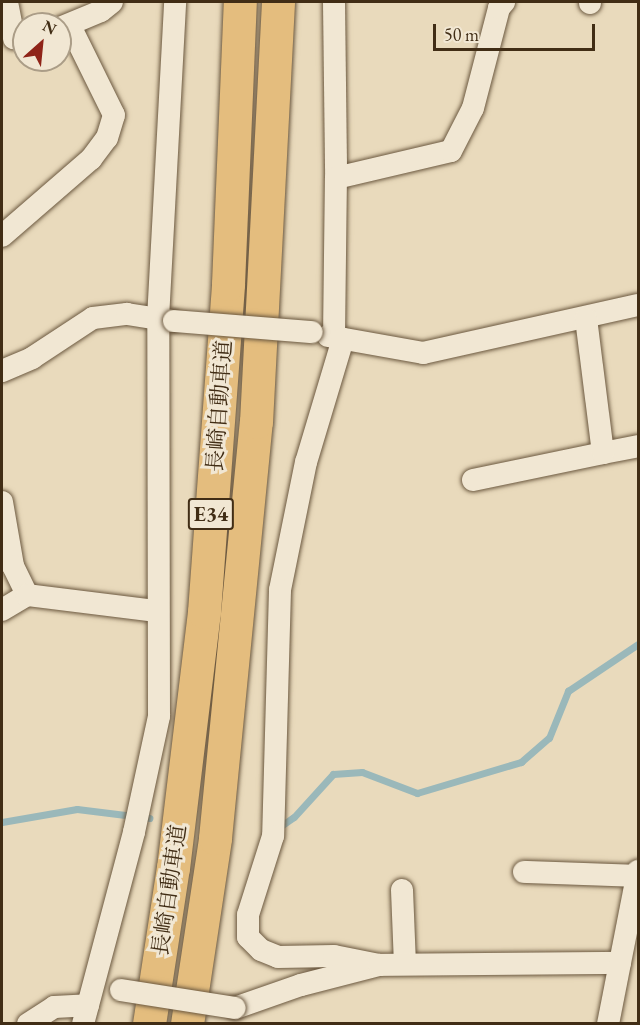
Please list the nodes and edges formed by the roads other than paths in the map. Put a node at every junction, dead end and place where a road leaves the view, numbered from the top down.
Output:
1 (7, 2) edge
2 (112, 2) edge
3 (175, 2) edge
4 (240, 2) edge
5 (278, 2) edge
6 (334, 2) edge
7 (504, 2) edge
8 (72, 24) edge
9 (12, 32) edge
10 (72, 40) edge
11 (336, 178) junction
12 (2, 236) edge
13 (639, 305) edge
14 (166, 320) junction
15 (586, 320) junction
16 (330, 336) junction
17 (2, 371) edge
18 (639, 446) edge
19 (603, 453) junction
20 (473, 480) dead end
21 (2, 502) edge
22 (7, 570) edge
23 (27, 595) junction
24 (2, 610) edge
25 (156, 611) junction
26 (524, 872) dead end
27 (638, 874) edge
28 (402, 890) dead end
29 (620, 963) junction
30 (405, 964) junction
31 (379, 965) junction
32 (88, 1005) edge
33 (245, 1012) edge
34 (28, 1023) edge
35 (149, 1023) edge
36 (187, 1023) edge
37 (608, 1023) edge

1 - 9 street
2 - 8 street
3 - 14 street
4 - 35 highway, 長崎自動車道 / E34
5 - 36 highway, 長崎自動車道 / E34
6 - 11 street
7 - 11 street
10 - 12 street
11 - 16 street
13 - 15 street
14 - 16 street, bridge
14 - 17 street
14 - 25 street
15 - 16 street
15 - 19 street
16 - 31 street
18 - 19 street
19 - 20 street
21 - 22 street
22 - 23 street
23 - 24 street
23 - 25 street
25 - 32 street
26 - 27 street
27 - 29 street
28 - 30 street
29 - 30 street
29 - 37 street
30 - 31 street
31 - 33 street
32 - 33 street, bridge
32 - 34 street

